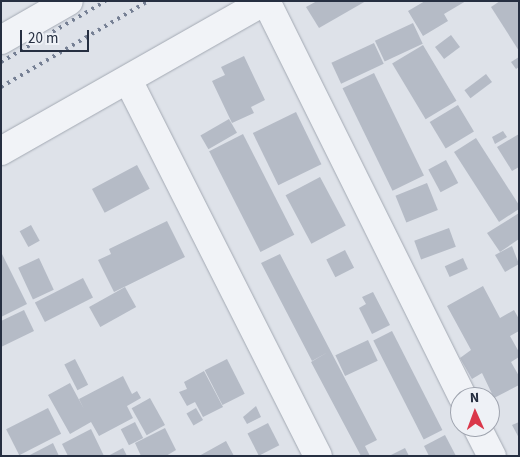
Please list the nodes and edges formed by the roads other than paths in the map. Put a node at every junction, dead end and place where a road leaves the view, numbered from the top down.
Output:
1 (69, 1) edge
2 (266, 1) edge
3 (1, 40) edge
4 (128, 80) junction
5 (1, 151) edge
6 (458, 387) edge
7 (483, 437) edge
8 (318, 456) edge
9 (492, 456) edge

1 - 3 street
2 - 4 street
2 - 6 street
4 - 5 street
4 - 8 street
7 - 9 street

